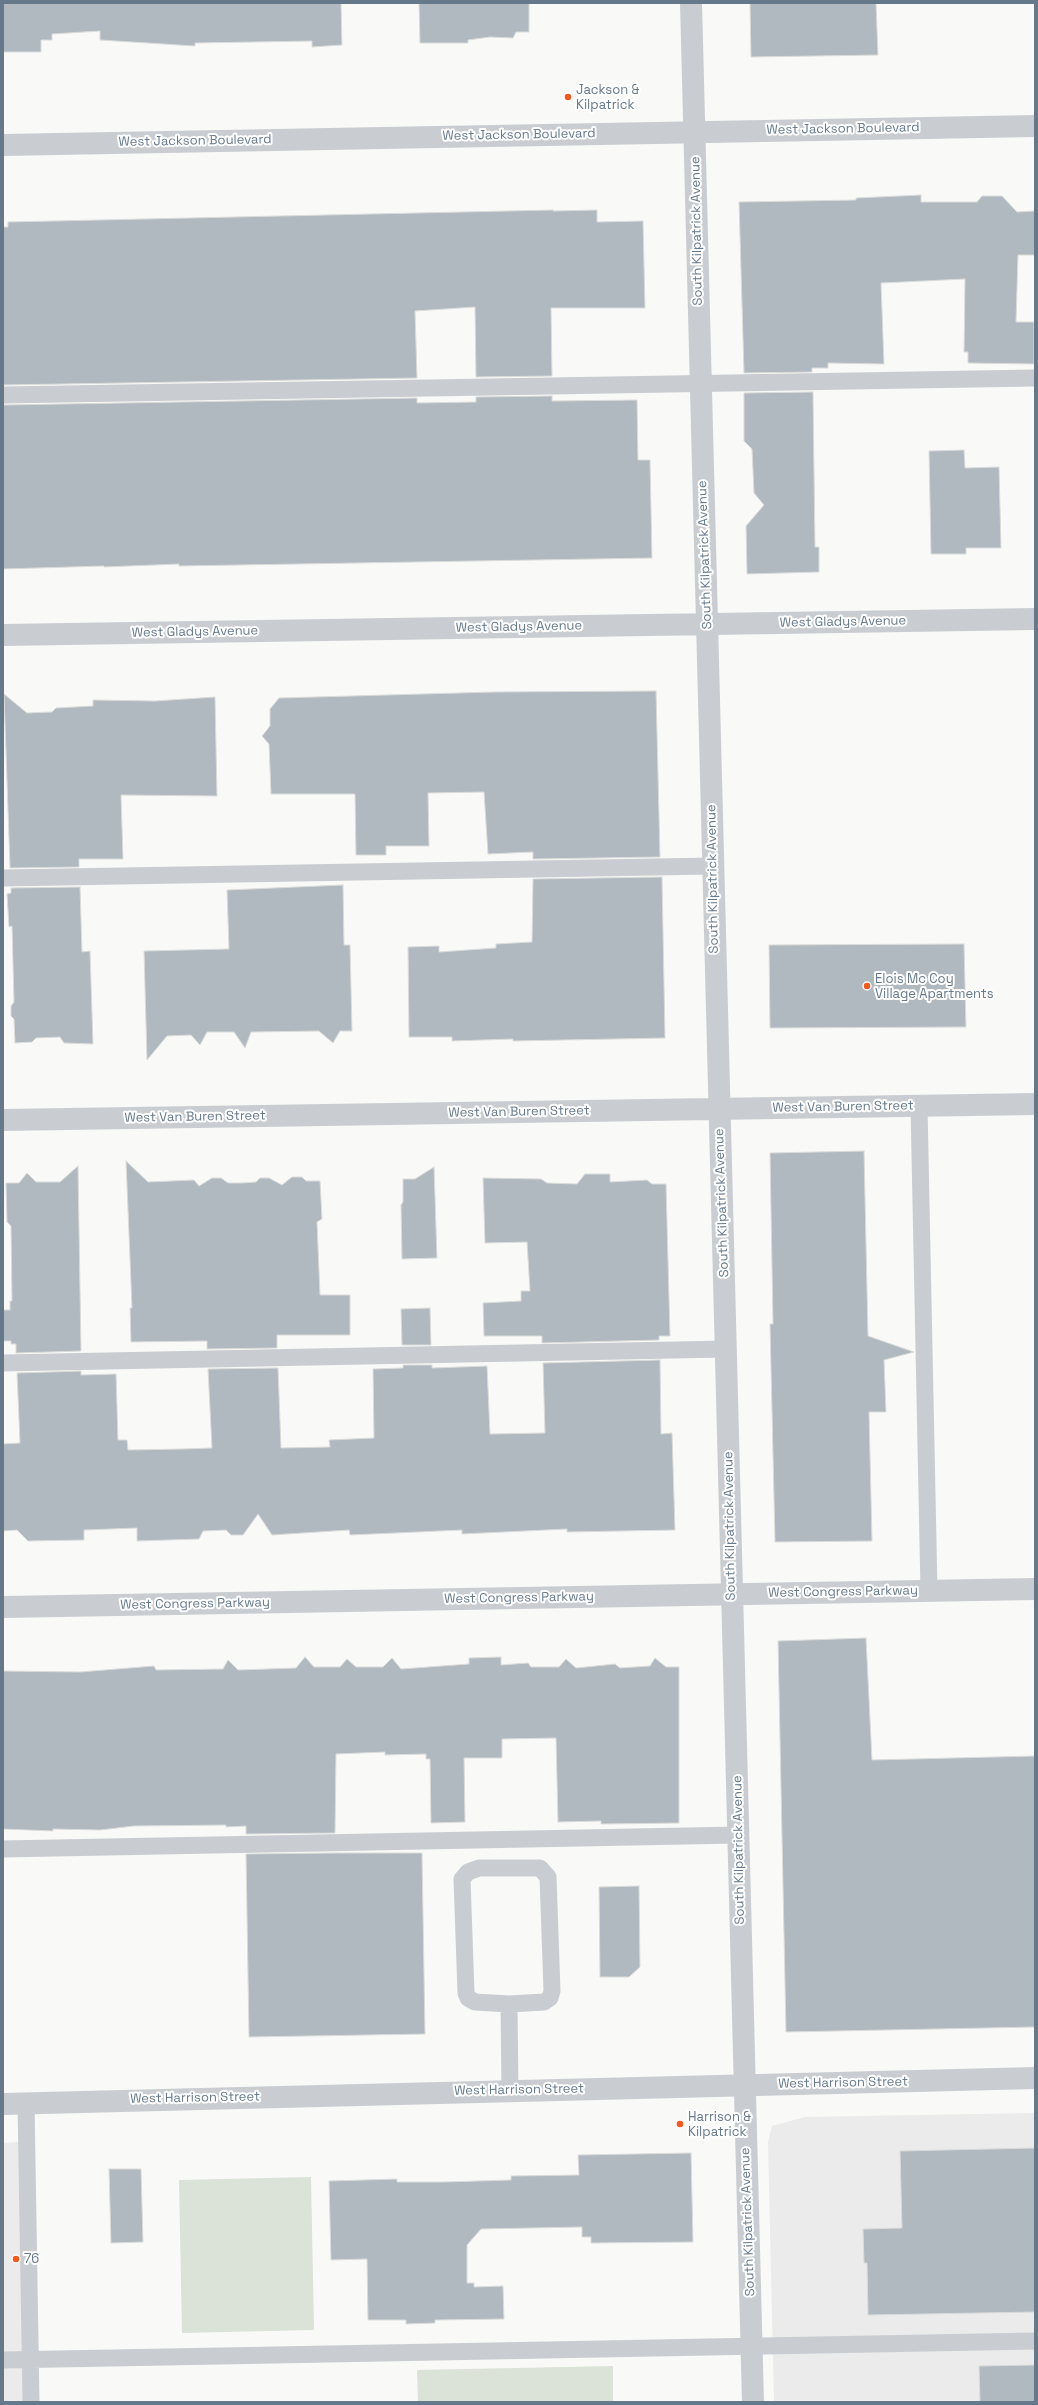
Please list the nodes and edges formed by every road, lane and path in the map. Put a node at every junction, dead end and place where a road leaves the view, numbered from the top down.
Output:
1 (691, 3) edge
2 (1035, 126) edge
3 (694, 132) junction
4 (3, 146) edge
5 (1035, 378) edge
6 (701, 385) junction
7 (3, 395) edge
8 (1035, 619) edge
9 (707, 624) junction
10 (3, 635) edge
11 (713, 866) junction
12 (3, 878) edge
13 (1035, 1104) edge
14 (919, 1106) junction
15 (719, 1109) junction
16 (3, 1120) edge
17 (726, 1349) junction
18 (3, 1363) edge
19 (1035, 1589) edge
20 (928, 1591) junction
21 (732, 1593) junction
22 (3, 1607) edge
23 (738, 1835) junction
24 (3, 1849) edge
25 (509, 2004) junction
26 (1035, 2078) edge
27 (745, 2085) junction
28 (510, 2091) junction
29 (26, 2102) junction
30 (3, 2104) edge
31 (1035, 2341) edge
32 (752, 2346) junction
33 (31, 2359) junction
34 (3, 2360) edge
35 (31, 2402) edge
36 (753, 2402) edge

1 - 3 street, South Kilpatrick Avenue
2 - 3 street, West Jackson Boulevard
3 - 4 street, West Jackson Boulevard
3 - 6 street, South Kilpatrick Avenue
5 - 6 lane
6 - 7 lane
6 - 9 street, South Kilpatrick Avenue
8 - 9 street, West Gladys Avenue
9 - 10 street, West Gladys Avenue
9 - 11 street, South Kilpatrick Avenue
11 - 12 lane
11 - 15 street, South Kilpatrick Avenue
13 - 14 street, West Van Buren Street
14 - 15 street, West Van Buren Street
14 - 20 lane
15 - 16 street, West Van Buren Street
15 - 17 street, South Kilpatrick Avenue
17 - 18 lane
17 - 21 street, South Kilpatrick Avenue
19 - 20 street, West Congress Parkway
20 - 21 street, West Congress Parkway
21 - 22 street, West Congress Parkway
21 - 23 street, South Kilpatrick Avenue
23 - 24 lane
23 - 27 street, South Kilpatrick Avenue
25 - 25 lane
25 - 28 lane
26 - 27 street, West Harrison Street
27 - 28 street, West Harrison Street
27 - 32 street, South Kilpatrick Avenue
28 - 29 street, West Harrison Street
29 - 30 street, West Harrison Street
29 - 33 lane
31 - 32 lane
32 - 33 lane
32 - 36 street, South Kilpatrick Avenue
33 - 34 lane
33 - 35 lane

